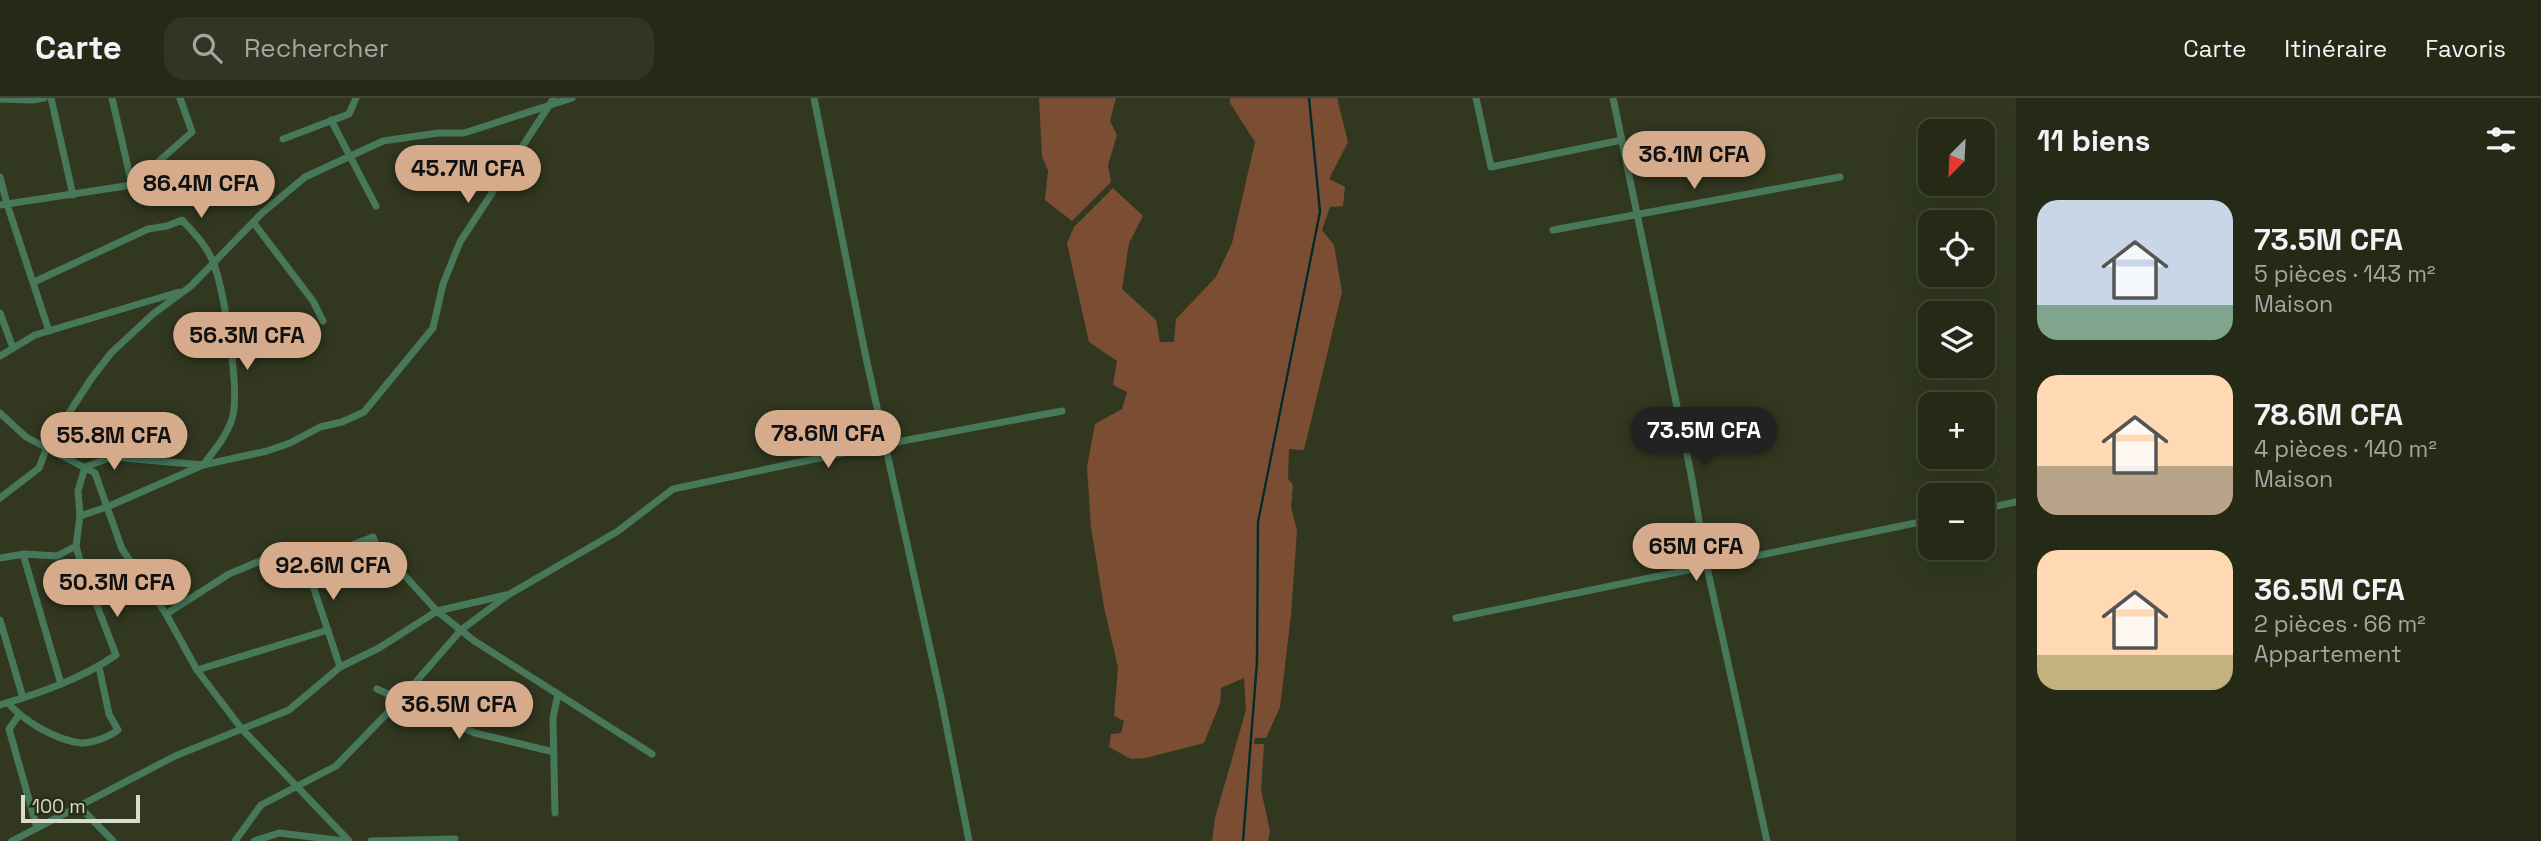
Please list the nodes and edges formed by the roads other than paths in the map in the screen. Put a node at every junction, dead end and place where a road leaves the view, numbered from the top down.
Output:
1 (44, 98) edge
2 (51, 98) edge
3 (112, 98) edge
4 (180, 98) edge
5 (356, 98) edge
6 (554, 98) edge
7 (572, 98) edge
8 (814, 98) edge
9 (1476, 98) edge
10 (1613, 98) edge
11 (0, 99) edge
12 (550, 106) junction
13 (331, 120) junction
14 (283, 139) dead end
15 (1622, 140) junction
16 (351, 158) junction
17 (0, 177) edge
18 (1840, 177) dead end
19 (132, 185) junction
20 (73, 195) junction
21 (3, 205) edge
22 (376, 206) dead end
23 (1638, 216) junction
24 (253, 222) junction
25 (1553, 230) dead end
26 (214, 264) junction
27 (33, 282) junction
28 (186, 289) junction
29 (0, 313) edge
30 (323, 321) dead end
31 (49, 331) junction
32 (13, 348) junction
33 (0, 356) edge
34 (1062, 411) dead end
35 (2, 418) edge
36 (886, 444) junction
37 (47, 447) junction
38 (203, 465) junction
39 (85, 467) junction
40 (0, 498) edge
41 (2016, 502) edge
42 (1995, 506) edge
43 (107, 507) junction
44 (80, 516) junction
45 (1918, 523) edge
46 (76, 546) junction
47 (300, 547) junction
48 (23, 554) junction
49 (0, 558) edge
50 (1707, 567) junction
51 (508, 595) junction
52 (437, 611) junction
53 (166, 614) junction
54 (1456, 618) dead end
55 (0, 620) edge
56 (328, 630) junction
57 (461, 630) junction
58 (99, 667) junction
59 (340, 667) junction
60 (197, 670) junction
61 (61, 684) junction
62 (377, 689) dead end
63 (558, 694) junction
64 (23, 698) junction
65 (401, 699) junction
66 (4, 704) edge
67 (19, 715) junction
68 (241, 728) junction
69 (554, 752) junction
70 (652, 754) dead end
71 (298, 788) junction
72 (79, 806) junction
73 (555, 813) dead end
74 (37, 828) junction
75 (455, 839) dead end
76 (12, 841) edge
77 (113, 841) edge
78 (235, 841) edge
79 (254, 841) edge
80 (347, 841) edge
81 (371, 841) edge
82 (969, 841) edge
83 (1767, 841) edge

1 - 11 street
2 - 20 street
3 - 19 street
4 - 19 street
5 - 13 street
6 - 12 street
7 - 12 street
8 - 36 street
9 - 15 street
10 - 15 street
12 - 16 street
12 - 38 street
13 - 14 street
13 - 16 street
15 - 23 street
16 - 22 street
16 - 24 street
17 - 21 street
18 - 23 street
19 - 20 street
20 - 21 street
21 - 27 street
23 - 25 street
23 - 50 street
24 - 26 street
24 - 30 street
26 - 27 street
26 - 28 street
26 - 38 street
27 - 31 street
28 - 31 street
28 - 37 street
29 - 32 street
31 - 32 street
32 - 33 street
34 - 36 street
35 - 37 street
36 - 51 street
36 - 82 street
37 - 39 street
37 - 40 street
38 - 39 street
38 - 43 street
39 - 43 street
39 - 44 street
41 - 42 street
43 - 44 street
43 - 53 street
44 - 46 street
45 - 50 street
46 - 48 street
46 - 58 street
47 - 52 street
47 - 53 street
47 - 56 street
48 - 49 street
48 - 61 street
50 - 54 street
50 - 83 street
51 - 52 street
51 - 57 street
52 - 57 street
52 - 59 street
53 - 60 street
55 - 64 street
56 - 59 street
56 - 60 street
57 - 63 street
57 - 65 street
58 - 61 street
58 - 67 street
59 - 68 street
60 - 68 street
61 - 64 street
62 - 65 street
63 - 69 street
63 - 70 street
64 - 66 street
65 - 69 street
65 - 71 street
66 - 67 street
67 - 74 street
68 - 71 street
68 - 72 street
69 - 73 street
71 - 78 street
71 - 80 street
72 - 74 street
72 - 77 street
74 - 76 street
75 - 81 street
79 - 80 street

